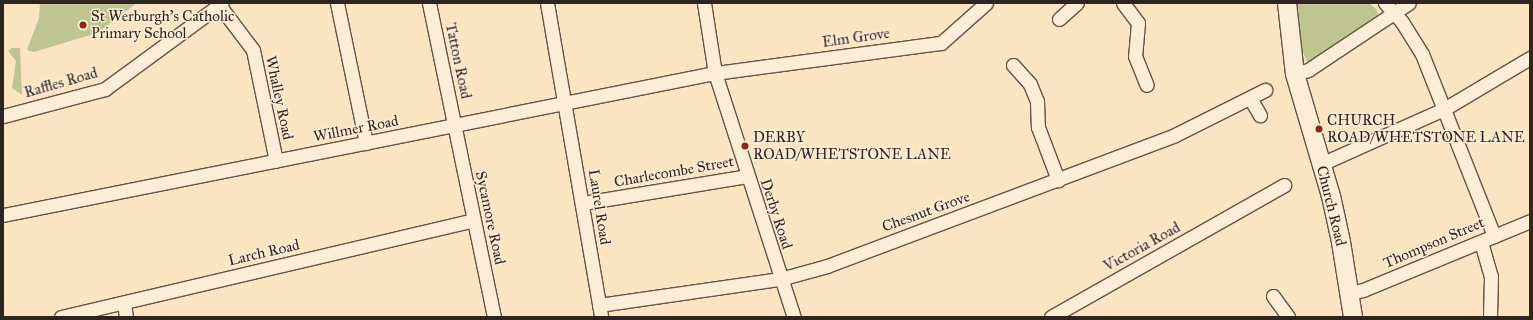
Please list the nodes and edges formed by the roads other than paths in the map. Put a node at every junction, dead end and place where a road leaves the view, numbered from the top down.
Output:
1 (337, 3) edge
2 (429, 3) edge
3 (547, 3) edge
4 (704, 3) edge
5 (986, 3) edge
6 (1077, 3) edge
7 (1123, 3) edge
8 (1287, 3) edge
9 (1409, 3) edge
10 (221, 4) edge
11 (1390, 7) edge
12 (1059, 19) dead end
13 (1530, 58) edge
14 (1013, 65) dead end
15 (715, 73) junction
16 (1295, 74) junction
17 (1147, 86) dead end
18 (1265, 90) dead end
19 (1250, 98) junction
20 (566, 103) junction
21 (1444, 109) junction
22 (1260, 115) dead end
23 (3, 116) edge
24 (454, 125) junction
25 (366, 143) junction
26 (276, 160) junction
27 (1321, 164) junction
28 (747, 176) junction
29 (1058, 180) junction
30 (1284, 185) dead end
31 (583, 203) junction
32 (3, 215) edge
33 (474, 220) junction
34 (1530, 221) edge
35 (1494, 236) junction
36 (1481, 242) junction
37 (780, 279) junction
38 (1350, 293) junction
39 (1273, 296) dead end
40 (124, 302) junction
41 (600, 311) edge
42 (61, 317) edge
43 (126, 317) edge
44 (494, 317) edge
45 (794, 317) edge
46 (1051, 317) edge
47 (1288, 317) edge
48 (1353, 317) edge
49 (1490, 317) edge

1 - 25 street
2 - 24 street, Tatton Road
3 - 20 street, Laurel Road
4 - 15 street, Derby Road
5 - 15 street, Elm Grove
6 - 12 street
7 - 17 street
8 - 16 main road, Church Road
9 - 11 street
10 - 23 street, Raffles Road
10 - 26 street, Whalley Road
11 - 16 street
11 - 21 street
13 - 21 street
14 - 29 street
15 - 20 street, Willmer Road
15 - 28 street, Derby Road
16 - 27 main road, Church Road
18 - 19 street, Chesnut Grove
19 - 22 street
19 - 29 street, Chesnut Grove
20 - 24 street, Willmer Road
20 - 31 street, Laurel Road
21 - 27 street
21 - 35 street
24 - 25 street, Willmer Road
24 - 33 street, Sycamore Road
25 - 26 street, Willmer Road
26 - 32 street, Willmer Road
27 - 38 main road, Church Road
28 - 31 street, Charlecombe Street
28 - 37 street, Derby Road
29 - 37 street, Chesnut Grove
30 - 46 street, Victoria Road
31 - 41 street, Laurel Road
33 - 40 street, Larch Road
33 - 44 street, Sycamore Road
34 - 35 street, Thompson Street
35 - 36 street, Thompson Street
36 - 38 street, Thompson Street
36 - 49 street
37 - 41 street, Chesnut Grove
37 - 45 street, Derby Road
38 - 48 main road, Church Road
39 - 47 street
40 - 42 street, Larch Road
40 - 43 street

